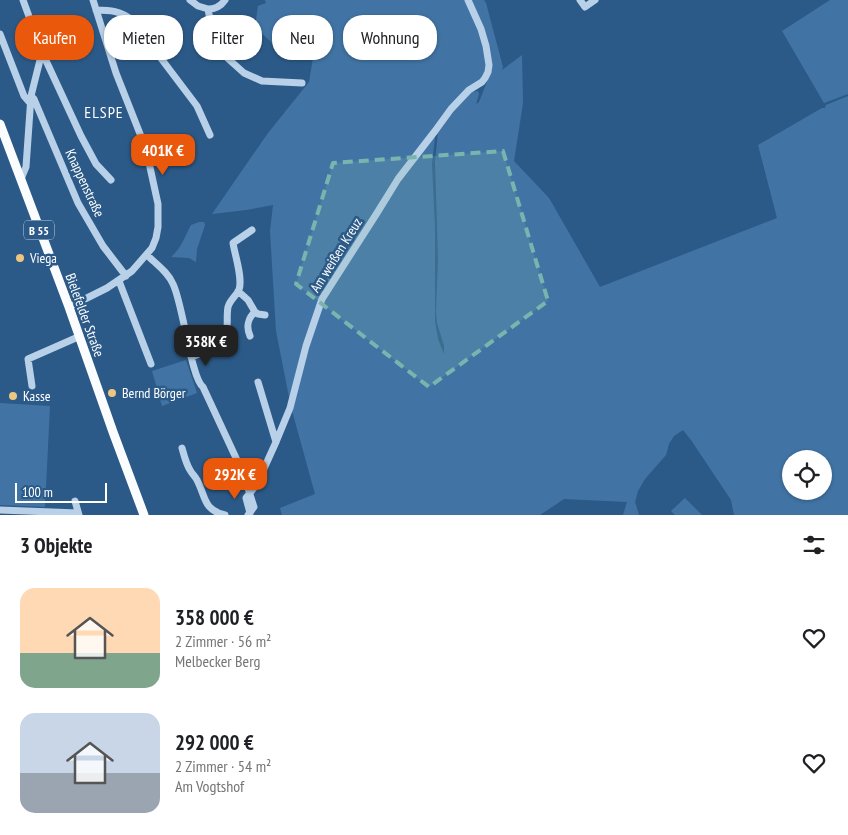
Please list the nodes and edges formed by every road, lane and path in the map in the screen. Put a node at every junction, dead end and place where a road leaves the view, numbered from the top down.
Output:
1 (23, 0) edge
2 (93, 0) edge
3 (190, 0) edge
4 (225, 0) edge
5 (468, 0) edge
6 (580, 0) edge
7 (595, 0) edge
8 (208, 9) junction
9 (96, 10) junction
10 (28, 15) edge
11 (0, 34) edge
12 (40, 60) edge
13 (46, 60) edge
14 (302, 83) dead end
15 (30, 99) junction
16 (0, 124) edge
17 (210, 136) dead end
18 (21, 178) junction
19 (111, 180) dead end
20 (252, 230) dead end
21 (147, 255) junction
22 (126, 276) junction
23 (118, 281) junction
24 (238, 291) junction
25 (69, 308) junction
26 (254, 312) junction
27 (265, 315) dead end
28 (250, 336) dead end
29 (78, 337) junction
30 (191, 357) junction
31 (151, 364) dead end
32 (258, 382) dead end
33 (32, 386) dead end
34 (276, 442) junction
35 (182, 448) dead end
36 (250, 493) junction
37 (75, 501) dead end
38 (0, 510) edge
39 (79, 514) edge
40 (249, 514) edge
41 (144, 515) edge
42 (225, 515) edge

1 - 10 street
2 - 9 street
3 - 8 street
4 - 8 street
5 - 34 street, Am weißen Kreuz
6 - 7 street
8 - 14 street
9 - 17 street
9 - 21 street
11 - 15 street, Knappenstraße
12 - 15 street
13 - 19 street
15 - 18 street
15 - 22 street, Knappenstraße
16 - 18 main road, Bielefelder Straße / B 55
18 - 25 main road, Bielefelder Straße / B 55
20 - 24 street
21 - 22 street
21 - 30 street
22 - 23 street
23 - 25 street
23 - 31 street
24 - 26 street
24 - 30 street
25 - 29 main road, Bielefelder Straße / B 55
26 - 27 street
26 - 28 street
29 - 33 street
29 - 41 main road, Bielefelder Straße / B 55
30 - 36 street
32 - 34 street
34 - 36 street, Am weißen Kreuz
35 - 42 street
36 - 40 street
37 - 39 street
38 - 39 street

